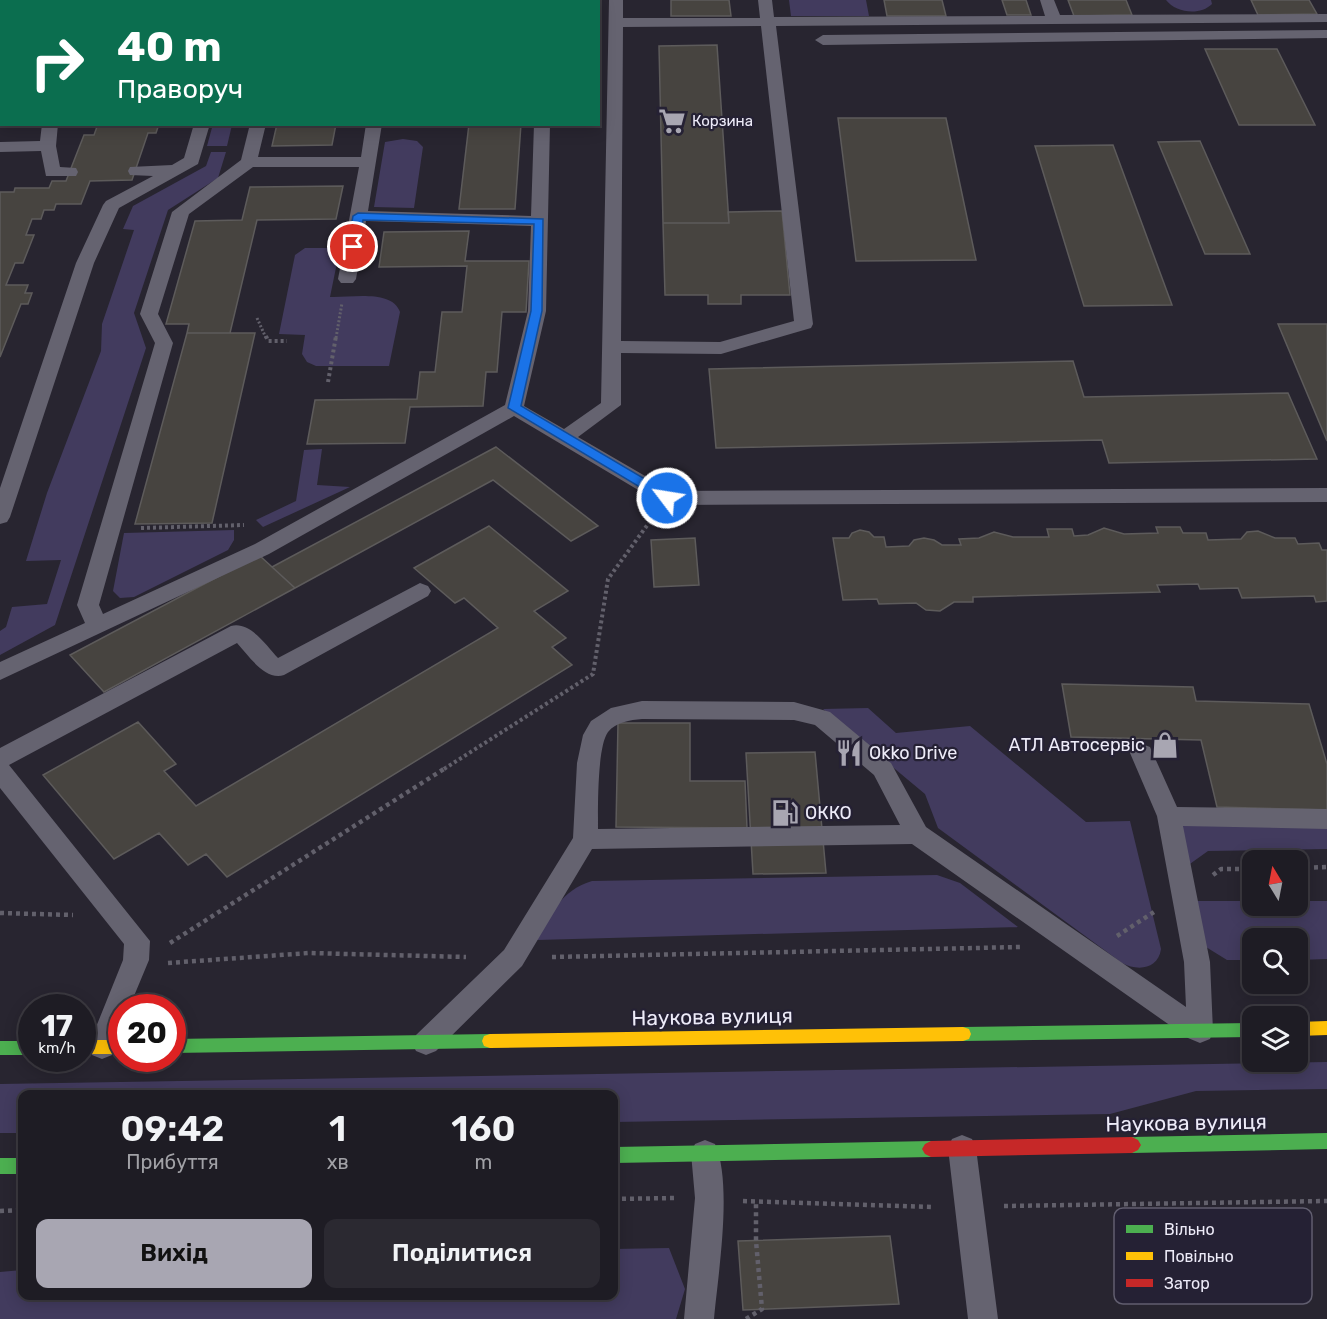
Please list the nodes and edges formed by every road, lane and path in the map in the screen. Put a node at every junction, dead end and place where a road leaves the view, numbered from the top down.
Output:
1 (616, 0) edge
2 (765, 0) edge
3 (1047, 0) edge
4 (1147, 0) edge
5 (1231, 0) edge
6 (1240, 18) junction
7 (1327, 18) edge
8 (1155, 19) junction
9 (1054, 20) junction
10 (768, 22) junction
11 (615, 23) junction
12 (1327, 34) edge
13 (823, 40) dead end
14 (50, 126) edge
15 (201, 126) edge
16 (258, 126) edge
17 (374, 126) edge
18 (542, 126) edge
19 (48, 146) junction
20 (0, 147) edge
21 (249, 162) junction
22 (368, 162) junction
23 (176, 170) junction
24 (135, 171) dead end
25 (70, 172) dead end
26 (358, 216) junction
27 (540, 221) junction
28 (347, 279) joint
29 (257, 318) dead end
30 (287, 341) dead end
31 (612, 347) junction
32 (328, 382) dead end
33 (514, 408) junction
34 (565, 437) junction
35 (1327, 495) edge
36 (667, 498) junction
37 (0, 518) edge
38 (250, 524) dead end
39 (110, 529) junction
40 (420, 591) dead end
41 (97, 626) junction
42 (0, 672) edge
43 (1142, 753) dead end
44 (0, 759) edge
45 (0, 771) edge
46 (1169, 816) junction
47 (1327, 819) edge
48 (917, 834) junction
49 (585, 839) junction
50 (1327, 867) edge
51 (1308, 868) edge
52 (1221, 869) dead end
53 (1242, 869) edge
54 (1158, 909) dead end
55 (0, 913) edge
56 (77, 917) dead end
57 (1114, 938) dead end
58 (1030, 947) dead end
59 (513, 958) junction
60 (139, 963) junction
61 (1327, 1028) edge
62 (1308, 1029) edge
63 (1242, 1030) edge
64 (1200, 1031) junction
65 (426, 1042) junction
66 (186, 1046) edge
67 (102, 1047) edge
68 (0, 1048) edge
69 (18, 1048) edge
70 (1327, 1141) edge
71 (962, 1148) junction
72 (705, 1153) junction
73 (618, 1155) edge
74 (0, 1166) edge
75 (18, 1166) edge
76 (756, 1202) dead end
77 (0, 1210) edge
78 (18, 1210) edge
79 (699, 1319) edge
80 (746, 1319) edge
81 (983, 1319) edge

1 - 11 lane
2 - 10 lane
3 - 9 lane
4 - 8 lane
5 - 6 lane
6 - 7 lane
6 - 8 lane
8 - 9 lane
9 - 10 lane
10 - 11 lane
10 - 31 lane
11 - 31 lane
12 - 13 lane
14 - 19 lane
15 - 23 lane
16 - 21 lane
17 - 22 lane
18 - 27 lane
19 - 20 lane
19 - 25 lane
21 - 22 lane
21 - 39 lane
22 - 26 lane
23 - 24 lane
23 - 37 lane
26 - 27 lane
26 - 28 lane
27 - 33 lane
28 - 32 path
29 - 30 path
31 - 34 lane
33 - 34 lane
33 - 41 lane
34 - 36 lane
35 - 36 lane
36 - 60 path
38 - 39 path
39 - 41 lane
40 - 44 lane
41 - 42 lane
43 - 46 lane
45 - 60 lane
46 - 47 lane
46 - 64 lane
48 - 49 lane
48 - 49 lane
48 - 64 lane
49 - 59 lane
50 - 51 path
52 - 53 path
54 - 57 path
55 - 56 path
58 - 59 path
59 - 60 path
59 - 65 lane
60 - 67 lane
61 - 62 main road
63 - 64 main road, Наукова вулиця
64 - 65 main road, Наукова вулиця
65 - 66 main road, Наукова вулиця
68 - 69 main road
70 - 71 main road, Наукова вулиця
71 - 72 main road, Наукова вулиця
71 - 81 lane
72 - 73 main road, Наукова вулиця
72 - 79 lane
74 - 75 main road
76 - 80 path
77 - 78 path

